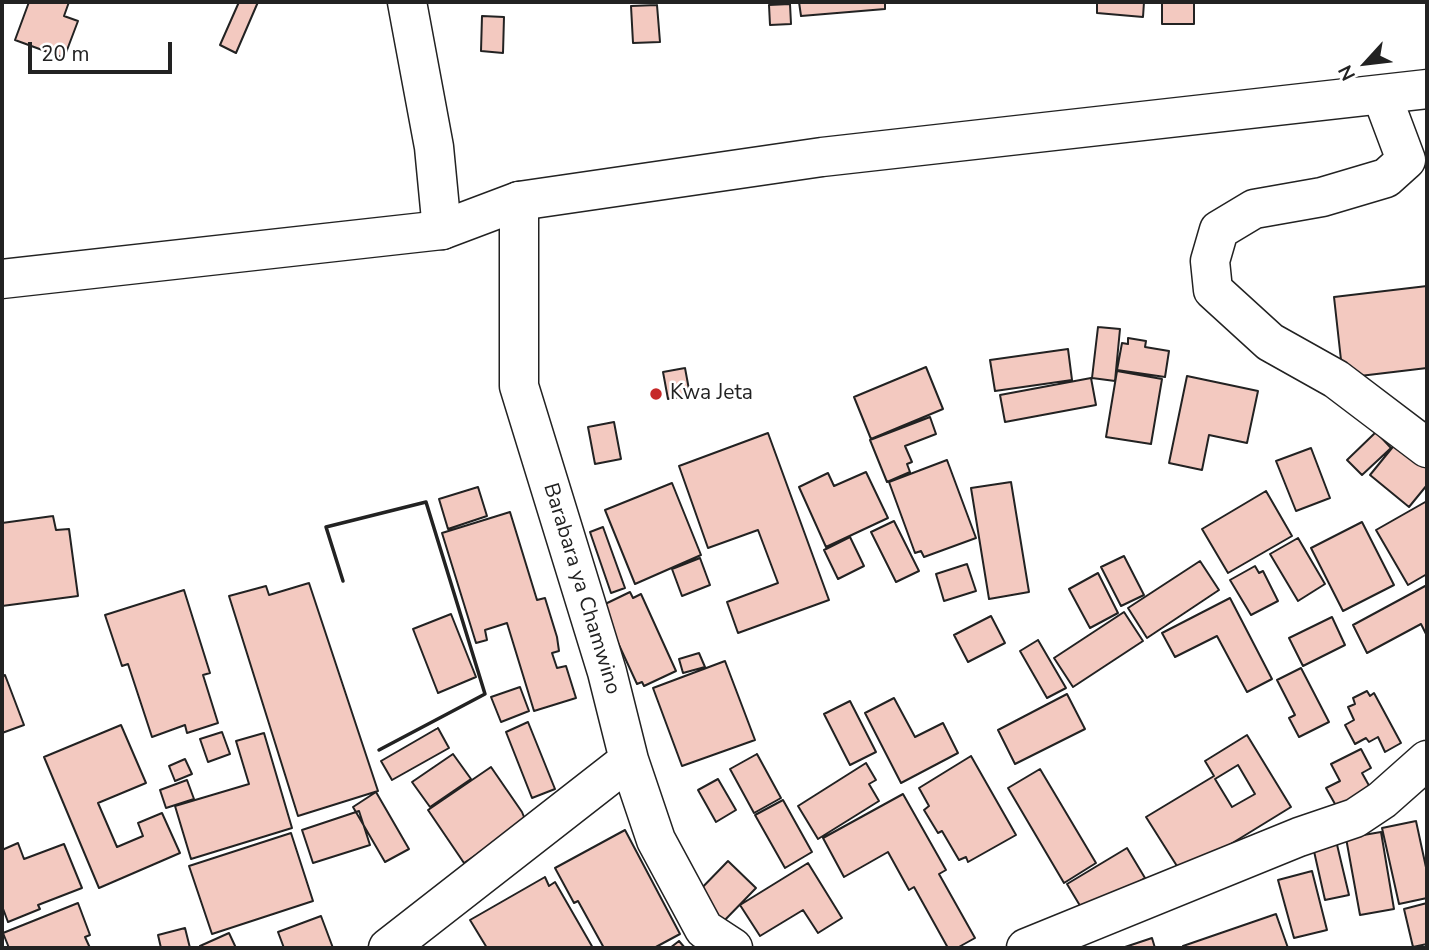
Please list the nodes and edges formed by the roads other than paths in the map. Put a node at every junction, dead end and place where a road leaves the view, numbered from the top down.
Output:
1 (407, 2) edge
2 (1427, 89) edge
3 (1382, 96) junction
4 (519, 201) junction
5 (442, 230) junction
6 (2, 279) edge
7 (1427, 448) edge
8 (629, 760) junction
9 (1427, 761) edge
10 (388, 948) edge
11 (733, 948) edge
12 (1026, 948) edge

1 - 5 main road
2 - 3 main road
3 - 4 main road
3 - 7 main road
4 - 5 main road
4 - 8 main road, Barabara ya Chamwino
5 - 6 main road
8 - 10 main road
8 - 11 main road, Barabara ya Chamwino
9 - 12 main road

